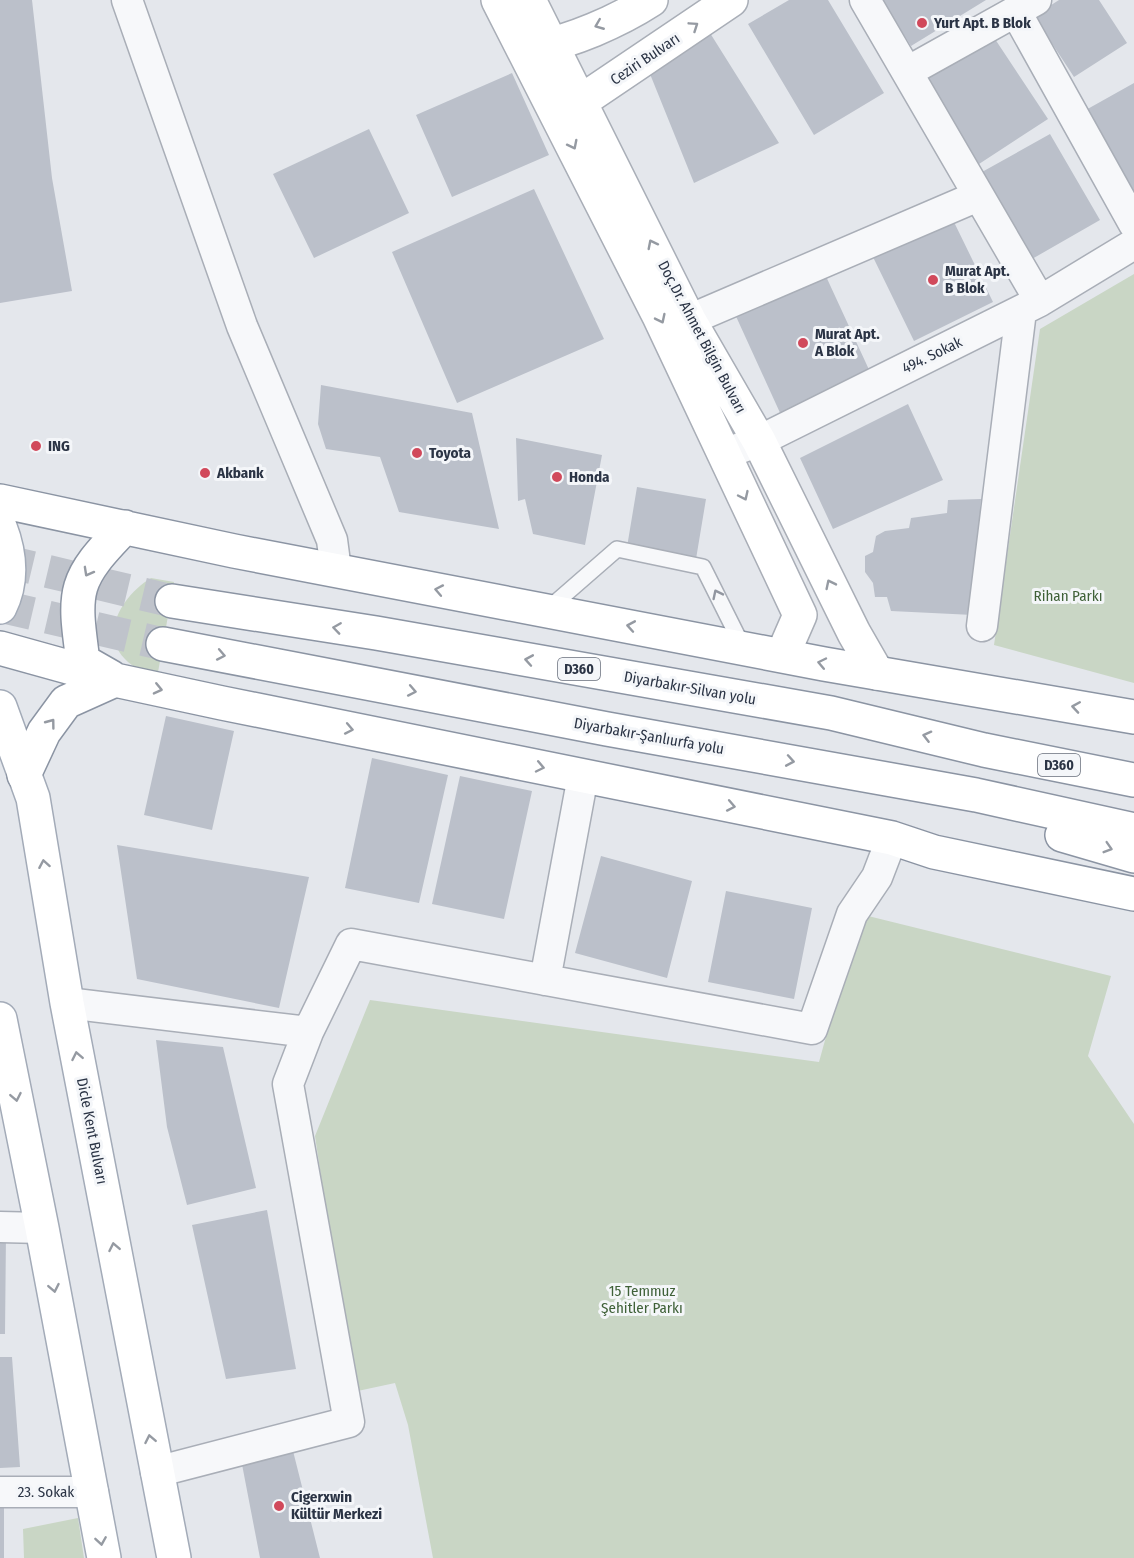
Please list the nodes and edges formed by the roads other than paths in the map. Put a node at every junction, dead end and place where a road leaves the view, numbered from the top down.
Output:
1 (127, 0) edge
2 (498, 0) edge
3 (529, 0) edge
4 (651, 0) edge
5 (731, 0) edge
6 (865, 0) edge
7 (1026, 6) edge
8 (538, 47) junction
9 (907, 72) junction
10 (568, 106) junction
11 (978, 196) junction
12 (1134, 224) edge
13 (1134, 244) edge
14 (1031, 306) junction
15 (689, 320) junction
16 (759, 441) junction
17 (724, 454) junction
18 (0, 501) edge
19 (0, 527) edge
20 (124, 527) junction
21 (336, 570) junction
22 (172, 601) tunnel mouth
23 (0, 607) edge
24 (547, 610) junction
25 (982, 626) dead end
26 (163, 644) tunnel mouth
27 (743, 647) junction
28 (0, 648) edge
29 (783, 654) junction
30 (877, 673) junction
31 (115, 680) junction
32 (0, 707) edge
33 (1134, 717) edge
34 (984, 750) junction
35 (1134, 763) edge
36 (850, 772) junction
37 (24, 775) junction
38 (583, 776) junction
39 (1134, 780) edge
40 (1134, 830) edge
41 (892, 838) junction
42 (1134, 856) edge
43 (1134, 894) edge
44 (545, 980) junction
45 (68, 1003) junction
46 (308, 1032) junction
47 (2, 1038) edge
48 (0, 1227) edge
49 (42, 1228) junction
50 (156, 1472) junction
51 (0, 1492) edge
52 (93, 1492) junction
53 (104, 1558) edge
54 (174, 1558) edge

1 - 21 street
2 - 8 main road, Doç.Dr. Ahmet Bilgin Bulvarı
3 - 8 main road, Doç.Dr. Ahmet Bilgin Bulvarı
4 -> 8 main road
10 -> 5 main road, Ceziri Bulvarı
6 - 9 street
7 - 9 street
7 - 12 street
8 - 10 main road, Doç.Dr. Ahmet Bilgin Bulvarı
9 - 11 street
15 -> 10 main road, Doç.Dr. Ahmet Bilgin Bulvarı
10 -> 17 main road, Doç.Dr. Ahmet Bilgin Bulvarı
11 - 14 street
11 - 15 street
13 - 14 street, 494. Sokak
14 - 16 street, 494. Sokak
14 - 25 street
15 - 16 main road, Doç.Dr. Ahmet Bilgin Bulvarı
16 - 17 street, 494. Sokak
30 -> 16 main road, Doç.Dr. Ahmet Bilgin Bulvarı
17 -> 29 main road, Doç.Dr. Ahmet Bilgin Bulvarı
18 - 20 main road
19 - 23 main road
20 - 21 main road
20 -> 31 main road
24 -> 21 main road
34 -> 22 main road, Diyarbakır-Silvan yolu / D360
27 -> 24 main road
27 -> 24 lane
26 -> 36 main road, Diyarbakır-Şanlıurfa yolu
27 - 29 main road
28 - 31 main road
30 -> 29 main road
33 -> 30 main road
37 -> 31 main road
31 -> 38 main road
32 - 37 main road, Dicle Kent Bulvarı
34 - 35 main road
34 - 39 main road, Diyarbakır-Silvan yolu / D360
36 - 40 main road, Diyarbakır-Şanlıurfa yolu
36 -> 42 main road
45 -> 37 main road, Dicle Kent Bulvarı
38 -> 41 main road
38 - 44 street
41 - 43 main road
41 - 44 street
44 - 46 street
45 - 46 street
50 -> 45 main road, Dicle Kent Bulvarı
46 - 50 street
47 -> 49 main road
48 - 49 street
49 -> 52 main road
50 - 54 main road, Dicle Kent Bulvarı
51 - 52 street, 23. Sokak
52 -> 53 main road

